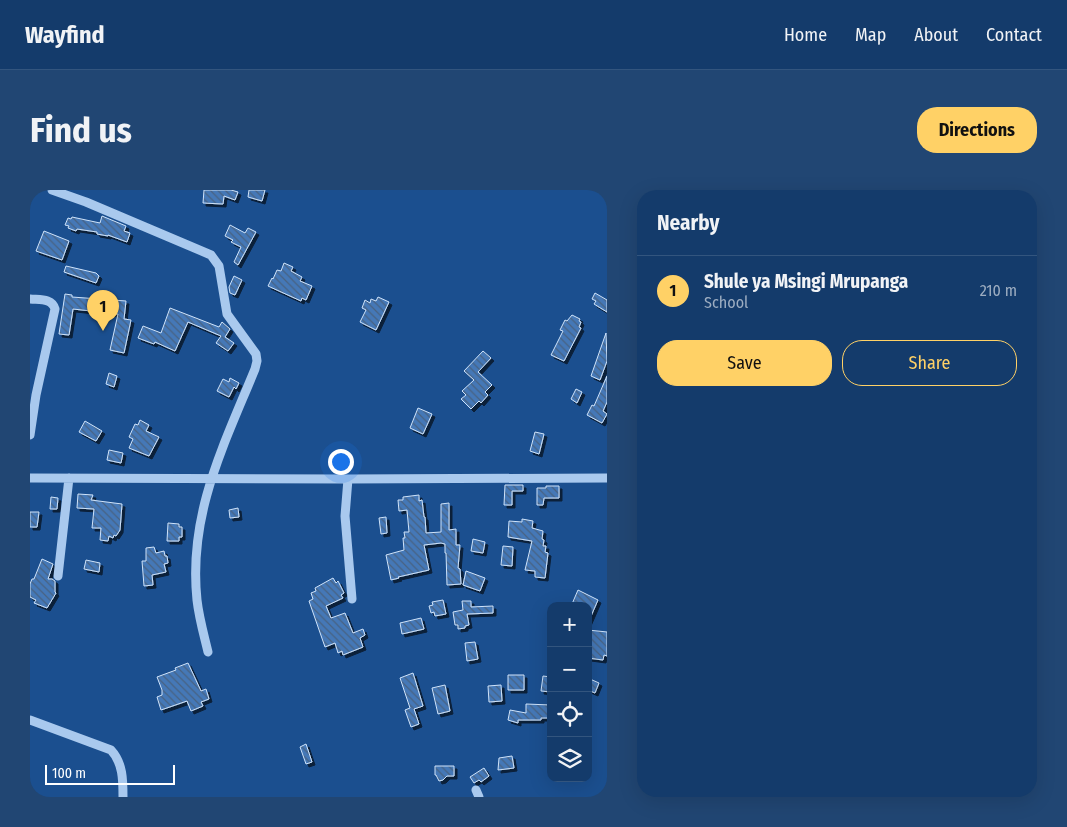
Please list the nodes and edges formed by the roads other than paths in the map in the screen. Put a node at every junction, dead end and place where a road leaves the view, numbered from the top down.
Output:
1 (52, 190) edge
2 (30, 299) edge
3 (30, 435) edge
4 (30, 478) edge
5 (69, 478) junction
6 (210, 478) junction
7 (607, 478) edge
8 (348, 480) junction
9 (58, 576) dead end
10 (352, 599) dead end
11 (208, 652) dead end
12 (30, 720) edge
13 (123, 797) edge

1 - 6 street
2 - 3 street
4 - 5 street
5 - 6 street
5 - 9 street
6 - 8 street
6 - 11 street
7 - 8 street
8 - 10 street
12 - 13 street

